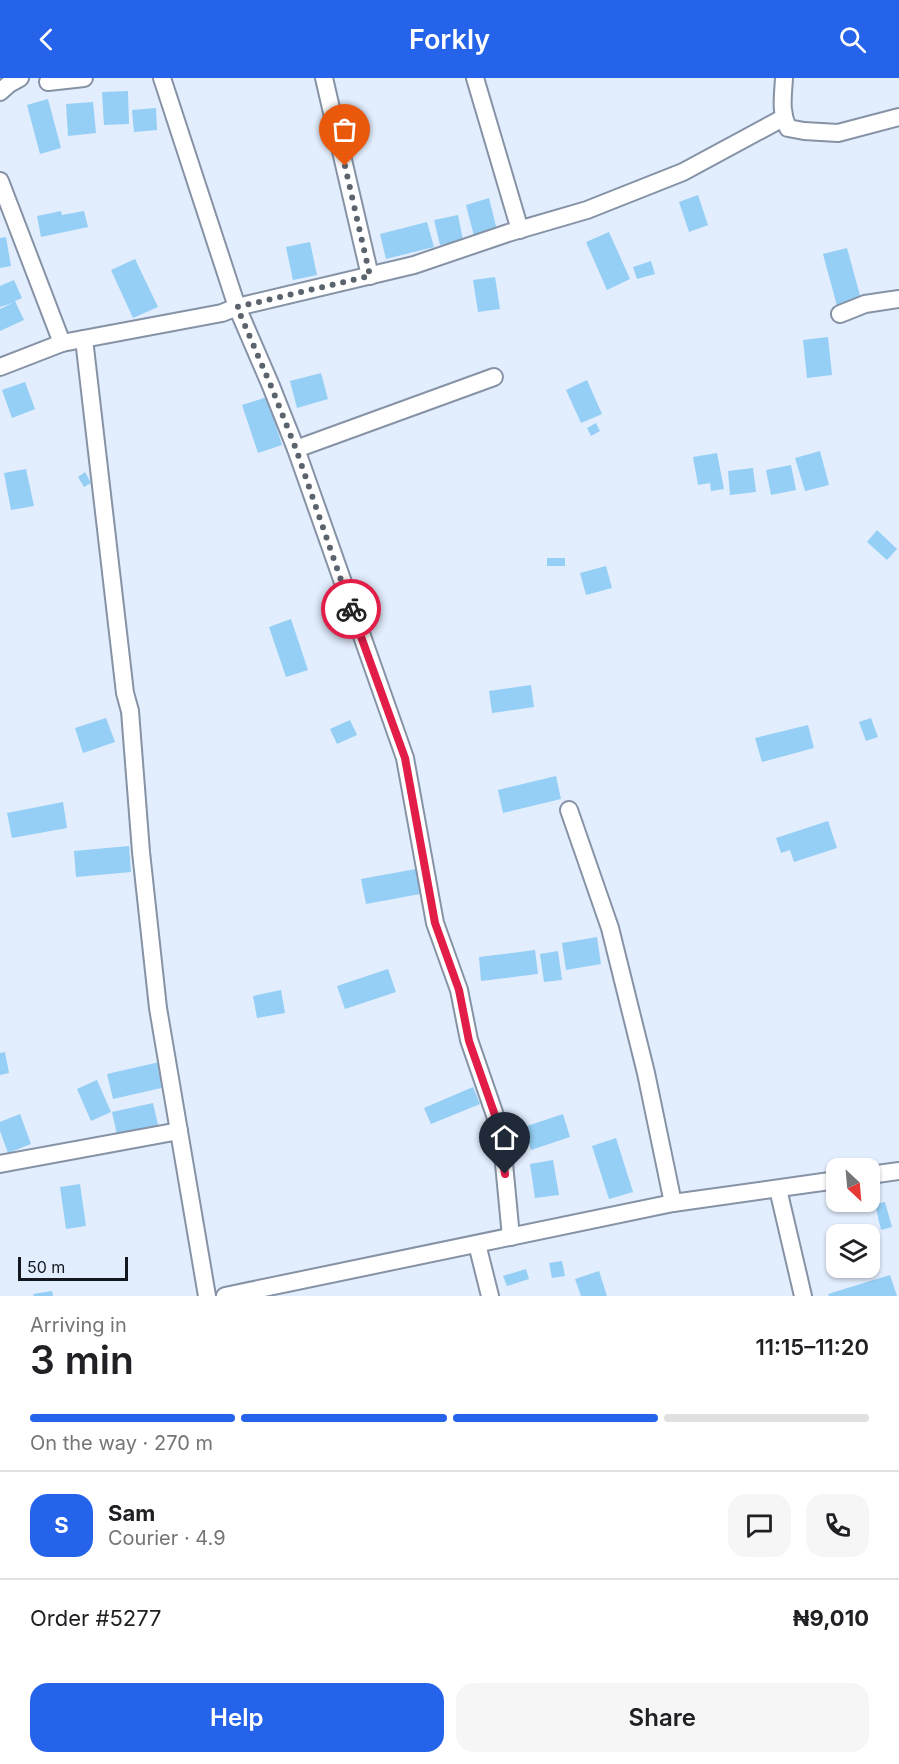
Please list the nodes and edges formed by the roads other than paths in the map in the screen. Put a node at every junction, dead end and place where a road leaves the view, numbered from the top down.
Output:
1 (20, 78) edge
2 (84, 78) edge
3 (162, 78) edge
4 (324, 78) edge
5 (475, 78) edge
6 (784, 78) edge
7 (48, 82) dead end
8 (0, 92) edge
9 (899, 117) edge
10 (783, 118) junction
11 (0, 181) edge
12 (520, 230) junction
13 (370, 276) junction
14 (899, 298) edge
15 (237, 307) junction
16 (840, 314) dead end
17 (84, 339) junction
18 (62, 344) junction
19 (0, 367) edge
20 (494, 377) dead end
21 (296, 449) junction
22 (569, 810) dead end
23 (179, 1131) junction
24 (0, 1164) edge
25 (899, 1171) edge
26 (880, 1174) edge
27 (826, 1182) edge
28 (778, 1189) junction
29 (673, 1203) junction
30 (511, 1237) junction
31 (477, 1244) junction
32 (207, 1296) edge
33 (225, 1296) edge
34 (490, 1296) edge
35 (803, 1296) edge

1 - 8 street
2 - 7 street
3 - 15 street
4 - 13 street
5 - 12 street
6 - 10 street
9 - 10 street
10 - 12 street
11 - 18 street
12 - 13 street
13 - 15 street
14 - 16 street
15 - 17 street
15 - 21 street
17 - 18 street
17 - 23 street
18 - 19 street
20 - 21 street
21 - 30 street
22 - 29 street
23 - 24 street
23 - 32 street
25 - 26 street
27 - 28 street
28 - 29 street
28 - 35 street
29 - 30 street
30 - 31 street
31 - 33 street
31 - 34 street

